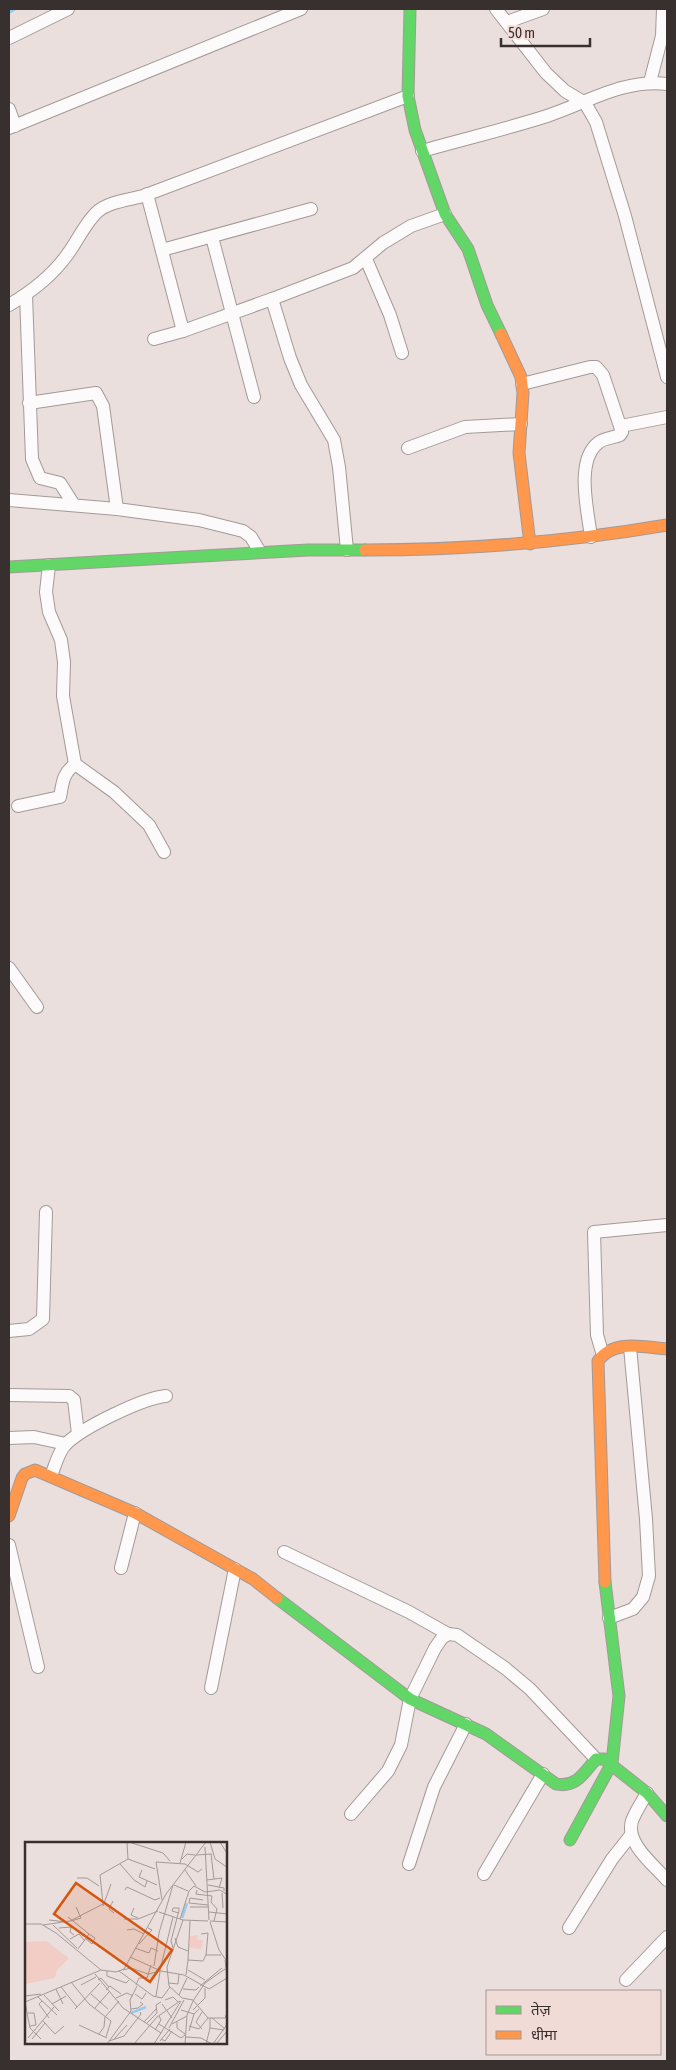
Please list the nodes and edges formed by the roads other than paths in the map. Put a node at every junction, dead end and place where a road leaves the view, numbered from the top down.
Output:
1 (68, 9) edge
2 (301, 9) edge
3 (410, 9) edge
4 (496, 9) edge
5 (543, 9) edge
6 (663, 9) edge
7 (507, 22) junction
8 (9, 38) edge
9 (650, 82) junction
10 (667, 84) edge
11 (408, 96) junction
12 (585, 103) junction
13 (9, 109) edge
14 (12, 127) edge
15 (422, 151) junction
16 (147, 194) junction
17 (311, 209) dead end
18 (445, 214) junction
19 (212, 237) junction
20 (162, 250) junction
21 (366, 259) junction
22 (26, 295) junction
23 (272, 299) junction
24 (9, 305) edge
25 (232, 315) junction
26 (183, 331) junction
27 (154, 339) dead end
28 (402, 353) dead end
29 (667, 377) edge
30 (522, 384) junction
31 (254, 397) dead end
32 (29, 403) junction
33 (667, 417) edge
34 (521, 424) junction
35 (621, 426) junction
36 (408, 448) dead end
37 (9, 500) edge
38 (74, 505) junction
39 (117, 508) junction
40 (667, 525) edge
41 (591, 537) junction
42 (530, 544) junction
43 (347, 550) junction
44 (260, 552) junction
45 (49, 565) junction
46 (9, 567) edge
47 (74, 764) junction
48 (18, 806) dead end
49 (164, 852) dead end
50 (9, 968) edge
51 (38, 1007) dead end
52 (46, 1212) dead end
53 (667, 1225) edge
54 (9, 1331) edge
55 (630, 1347) junction
56 (667, 1348) edge
57 (602, 1352) junction
58 (9, 1395) edge
59 (166, 1396) dead end
60 (78, 1434) junction
61 (9, 1438) edge
62 (66, 1444) junction
63 (51, 1476) junction
64 (135, 1514) junction
65 (9, 1516) edge
66 (9, 1545) edge
67 (284, 1552) dead end
68 (121, 1568) dead end
69 (236, 1568) junction
70 (609, 1618) junction
71 (448, 1634) junction
72 (38, 1667) dead end
73 (212, 1688) dead end
74 (410, 1699) junction
75 (466, 1724) junction
76 (596, 1758) junction
77 (612, 1763) junction
78 (543, 1774) junction
79 (647, 1793) junction
80 (351, 1814) dead end
81 (667, 1816) edge
82 (631, 1834) junction
83 (570, 1840) dead end
84 (409, 1864) dead end
85 (484, 1874) dead end
86 (667, 1880) edge
87 (569, 1928) dead end
88 (667, 1937) edge
89 (626, 1980) dead end

1 - 8 street
2 - 14 street
3 - 11 street
4 - 7 street
5 - 7 street
6 - 9 street
7 - 12 street
9 - 10 street
9 - 12 street
11 - 15 street
11 - 16 street
12 - 15 street
12 - 29 street
13 - 14 street
15 - 18 street
16 - 20 street
16 - 22 street
17 - 19 street
18 - 21 street
18 - 30 street
19 - 20 street
19 - 25 street
20 - 26 street
21 - 23 street
21 - 28 street
22 - 24 street
22 - 32 street
23 - 25 street
23 - 43 street
25 - 26 street
25 - 31 street
26 - 27 street
30 - 34 street
30 - 35 street
32 - 38 street
32 - 39 street
33 - 35 street
34 - 36 street
34 - 42 street
35 - 41 street
37 - 38 street
38 - 39 street
39 - 44 street
40 - 41 street
41 - 42 street
42 - 43 street
43 - 44 street
44 - 45 street
45 - 46 street
45 - 47 street
47 - 48 street
47 - 49 street
50 - 51 street
52 - 54 street
53 - 57 street
55 - 56 street
55 - 57 street
55 - 70 street
57 - 70 street
58 - 60 street
59 - 60 street
60 - 62 street
61 - 62 street
62 - 63 street
63 - 64 street
63 - 65 street
64 - 68 street
64 - 69 street
66 - 72 street
67 - 71 street
69 - 73 street
69 - 74 street
70 - 77 street
71 - 74 street
71 - 76 street
74 - 75 street
74 - 80 street
75 - 78 street
75 - 84 street
76 - 77 street
76 - 78 street
77 - 79 street
77 - 83 street
78 - 85 street
79 - 81 street
79 - 82 street
82 - 86 street
82 - 87 street
88 - 89 street

